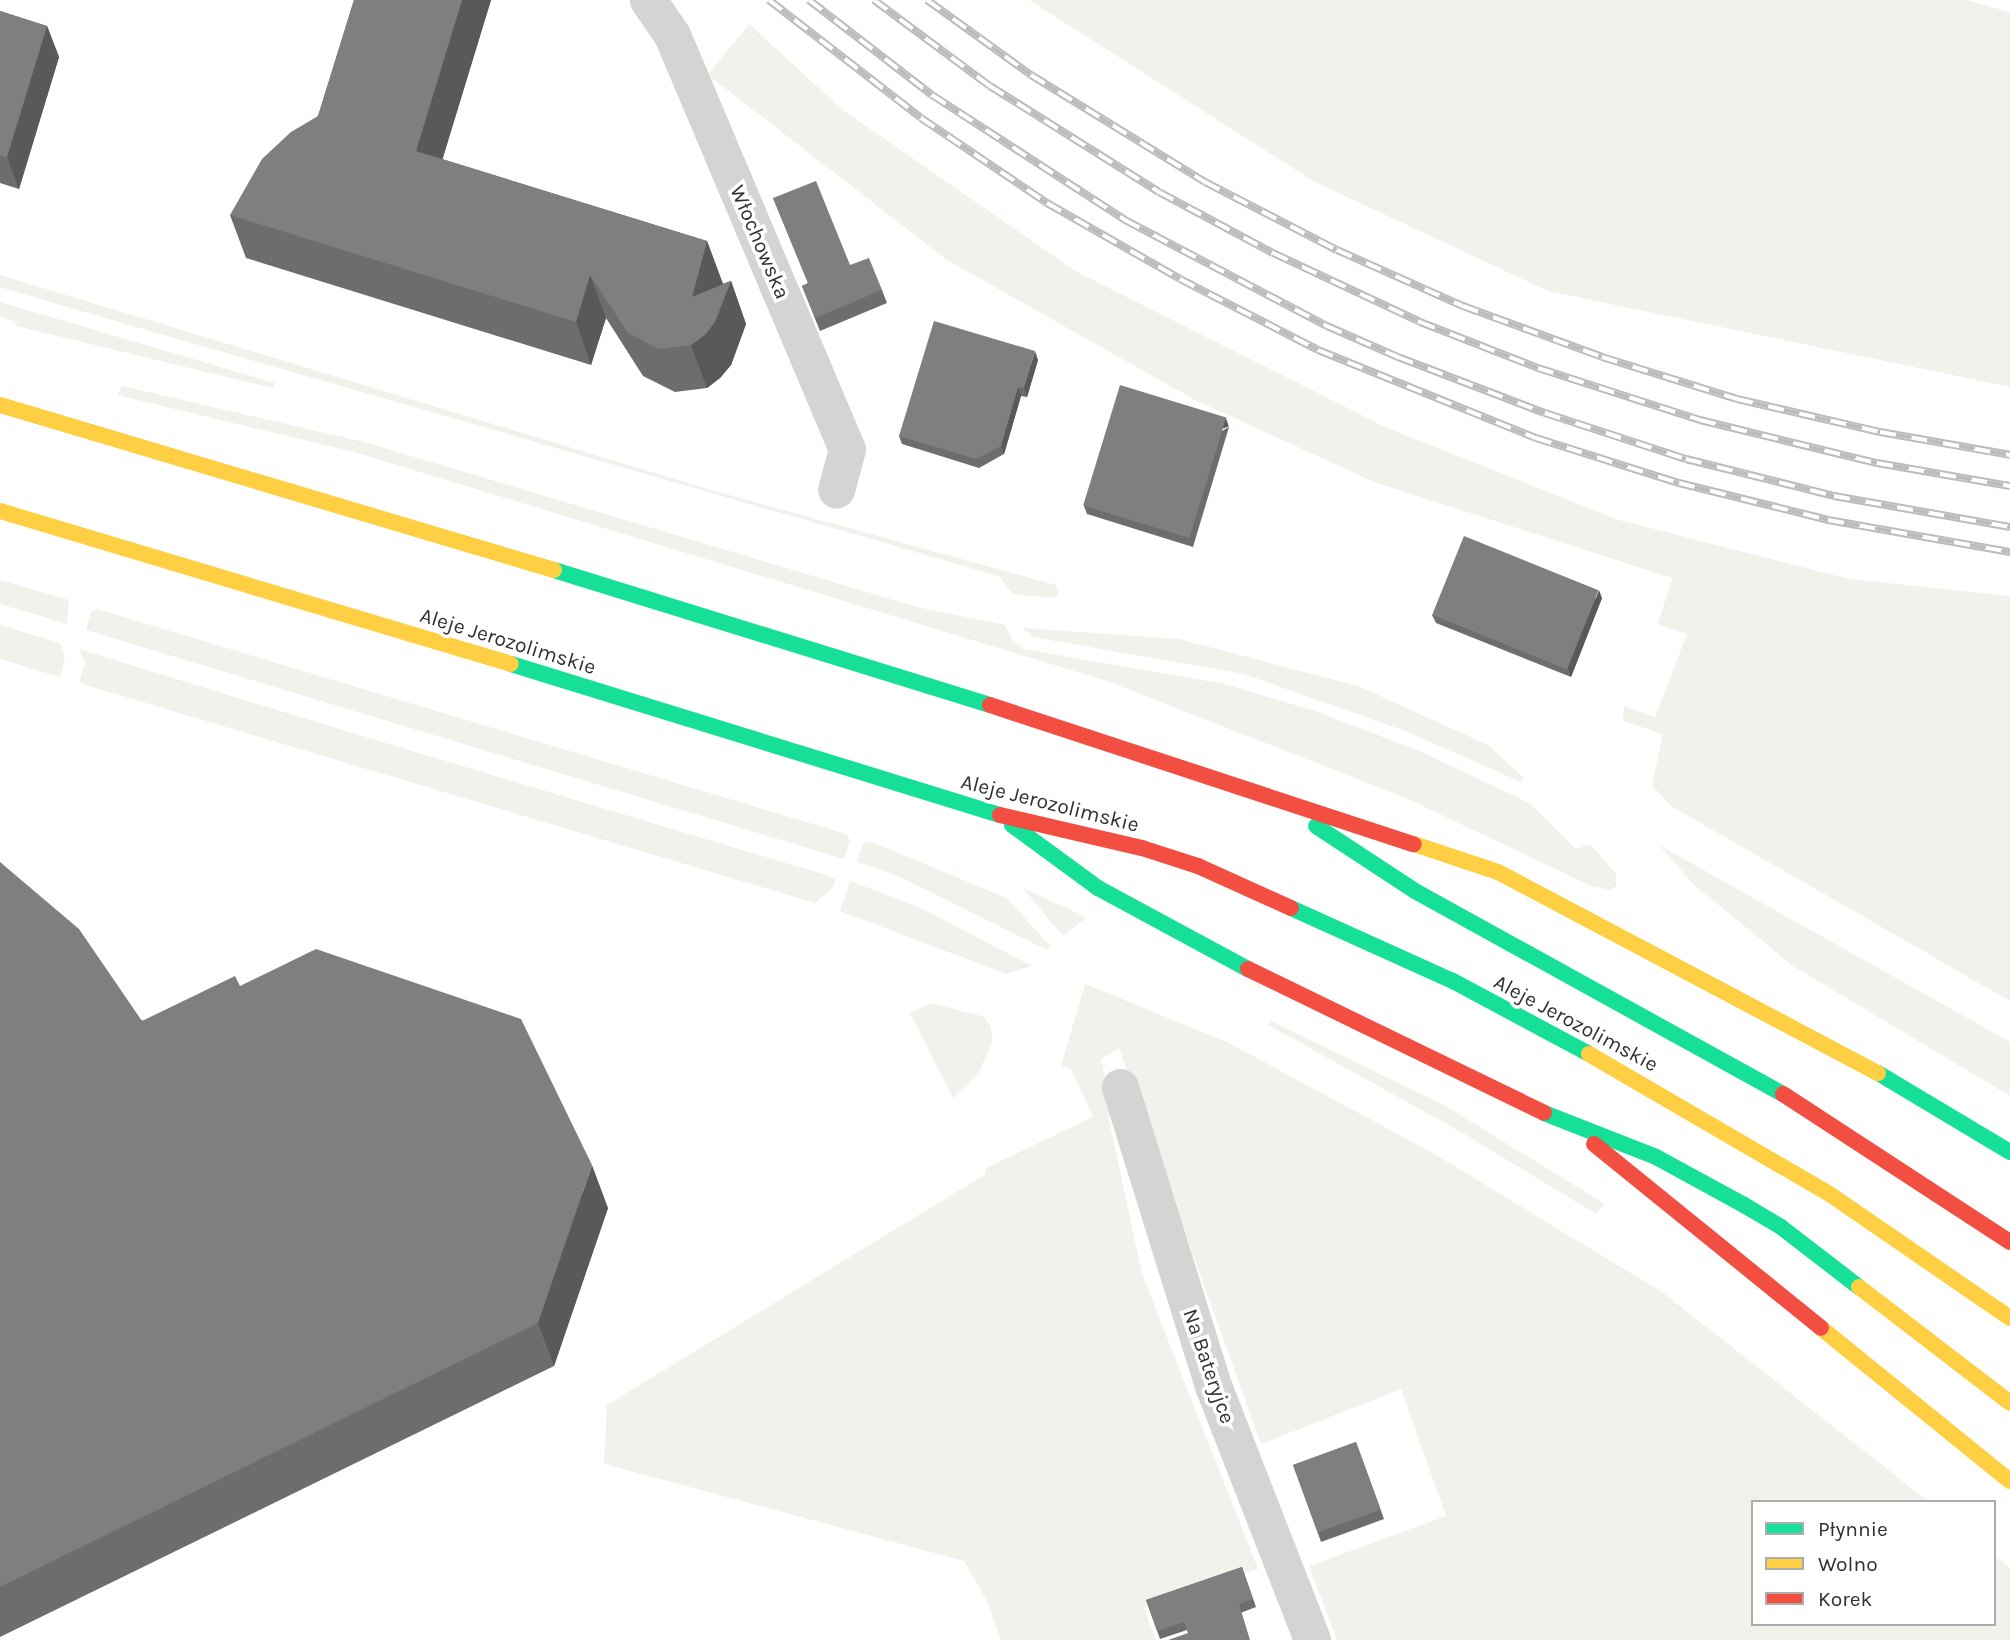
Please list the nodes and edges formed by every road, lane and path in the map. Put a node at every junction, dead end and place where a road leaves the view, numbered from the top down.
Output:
1 (648, 0) edge
2 (0, 405) edge
3 (836, 490) dead end
4 (0, 511) edge
5 (1284, 804) junction
6 (999, 815) junction
7 (1120, 1087) dead end
8 (1570, 1126) junction
9 (2010, 1152) edge
10 (2010, 1242) edge
11 (2010, 1318) edge
12 (2010, 1403) edge
13 (2010, 1481) edge
14 (1312, 1640) edge

1 - 3 street, Włochowska
2 - 5 main road, Aleje Jerozolimskie
4 - 6 main road, Aleje Jerozolimskie
5 - 9 main road, Aleje Jerozolimskie
5 - 10 main road, Aleje Jerozolimskie
6 - 8 main road
6 - 11 main road, Aleje Jerozolimskie
7 - 14 street, Na Bateryjce
8 - 12 main road
8 - 13 main road

